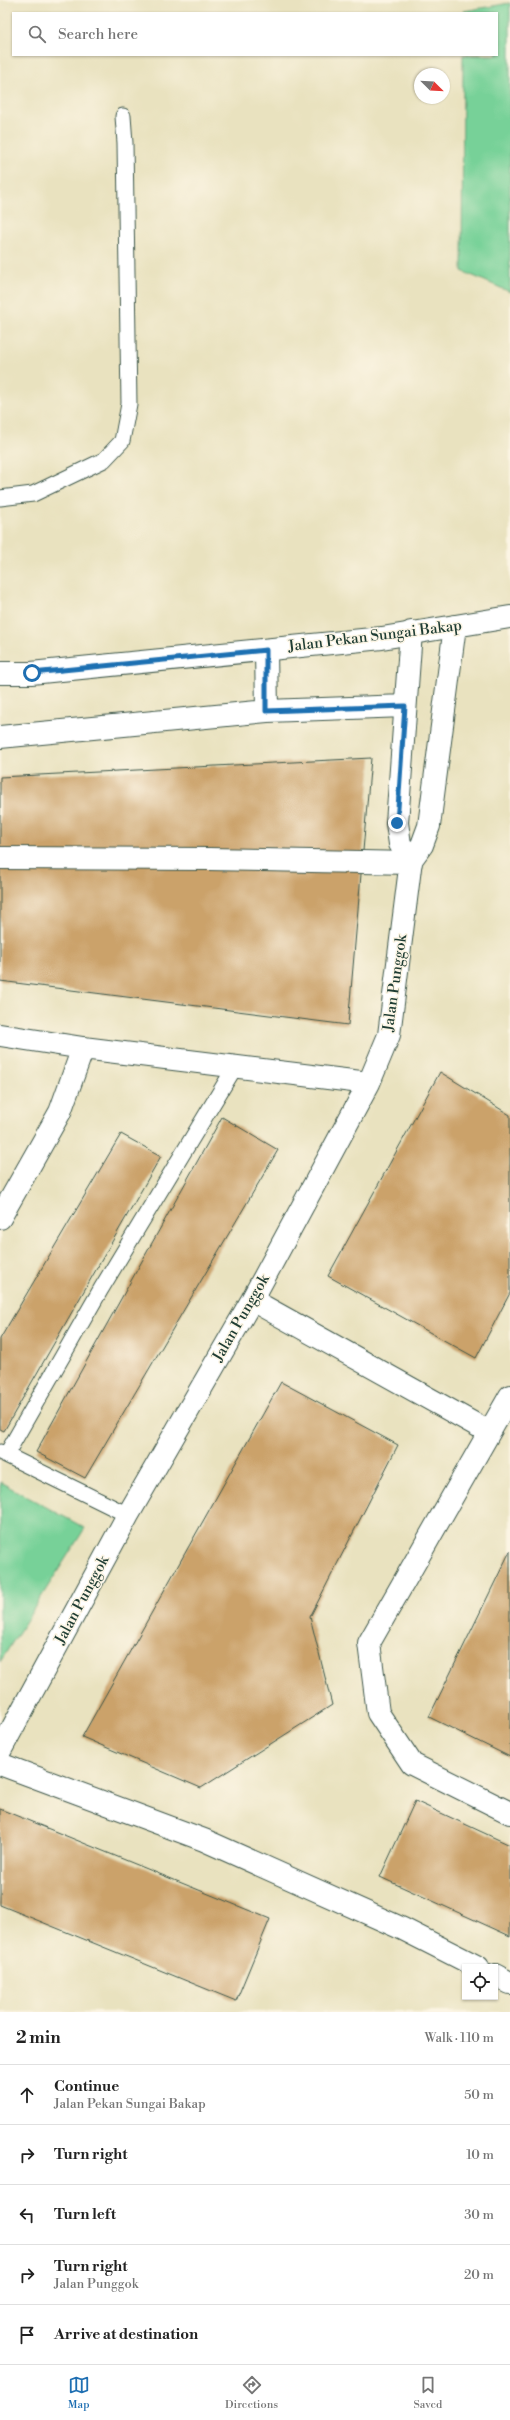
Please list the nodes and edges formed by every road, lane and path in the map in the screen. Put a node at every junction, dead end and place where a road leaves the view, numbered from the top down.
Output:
1 (123, 116) dead end
2 (0, 498) edge
3 (510, 617) edge
4 (455, 626) junction
5 (411, 632) junction
6 (266, 650) junction
7 (0, 672) edge
8 (405, 706) junction
9 (266, 711) junction
10 (0, 737) edge
11 (0, 858) edge
12 (411, 862) junction
13 (0, 1035) edge
14 (83, 1048) junction
15 (236, 1067) junction
16 (369, 1083) junction
17 (0, 1218) edge
18 (252, 1300) junction
19 (510, 1396) edge
20 (489, 1432) junction
21 (3, 1453) edge
22 (128, 1515) junction
23 (0, 1751) edge
24 (0, 1764) edge
25 (510, 1813) edge
26 (472, 1964) edge
27 (498, 1977) edge
28 (510, 1983) edge

1 - 2 lane
3 - 4 street, Jalan Pekan Sungai Bakap
4 - 5 street, Jalan Pekan Sungai Bakap
4 - 12 street, Jalan Punggok
5 - 6 street, Jalan Pekan Sungai Bakap
5 - 8 street
6 - 7 street, Jalan Pekan Sungai Bakap
6 - 9 street
8 - 9 street
8 - 12 street
9 - 10 street
11 - 12 street
12 - 16 street, Jalan Punggok
13 - 14 street
14 - 15 street
14 - 17 street
15 - 16 street
15 - 21 lane
16 - 18 street, Jalan Punggok
18 - 20 street
18 - 22 street, Jalan Punggok
19 - 20 street
20 - 25 street
21 - 22 lane
22 - 23 street, Jalan Punggok
24 - 26 street
27 - 28 street

